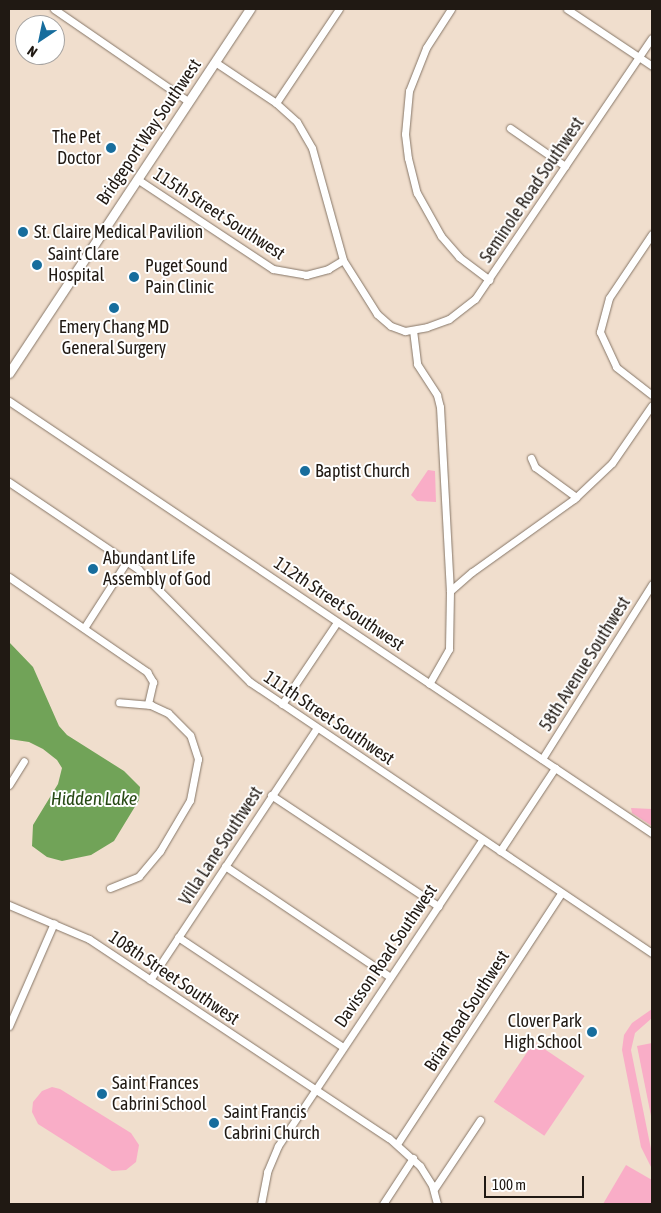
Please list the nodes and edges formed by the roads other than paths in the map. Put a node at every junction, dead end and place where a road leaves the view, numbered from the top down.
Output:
1 (54, 9) edge
2 (250, 9) edge
3 (339, 9) edge
4 (451, 9) edge
5 (567, 9) edge
6 (652, 38) edge
7 (639, 58) junction
8 (215, 62) junction
9 (652, 66) edge
10 (188, 101) junction
11 (276, 103) junction
12 (510, 128) dead end
13 (565, 166) junction
14 (137, 179) junction
15 (652, 234) edge
16 (342, 260) junction
17 (489, 280) junction
18 (413, 330) junction
19 (9, 373) edge
20 (652, 395) edge
21 (9, 401) edge
22 (652, 405) edge
23 (531, 458) dead end
24 (9, 482) edge
25 (576, 497) junction
26 (127, 561) junction
27 (9, 577) edge
28 (652, 584) edge
29 (450, 591) junction
30 (337, 622) junction
31 (84, 628) junction
32 (430, 684) junction
33 (119, 702) dead end
34 (148, 704) junction
35 (282, 704) junction
36 (317, 728) junction
37 (542, 759) junction
38 (24, 761) dead end
39 (555, 768) junction
40 (9, 785) edge
41 (271, 795) junction
42 (652, 833) edge
43 (482, 840) junction
44 (500, 851) junction
45 (225, 866) junction
46 (110, 888) dead end
47 (561, 893) junction
48 (9, 905) edge
49 (438, 906) junction
50 (54, 924) junction
51 (178, 937) junction
52 (652, 953) edge
53 (390, 977) junction
54 (150, 980) junction
55 (9, 1026) edge
56 (343, 1047) junction
57 (315, 1089) junction
58 (480, 1120) dead end
59 (397, 1144) junction
60 (413, 1158) junction
61 (434, 1189) junction
62 (261, 1204) edge
63 (383, 1204) edge
64 (438, 1204) edge

1 - 10 street
2 - 8 main road, Bridgeport Way Southwest
3 - 11 street
4 - 17 street
5 - 7 street
6 - 7 street, Seminole Road Southwest
7 - 9 street
7 - 13 street, Seminole Road Southwest
8 - 10 main road, Bridgeport Way Southwest
8 - 11 street
10 - 14 main road, Bridgeport Way Southwest
11 - 16 street
12 - 13 street
13 - 17 street, Seminole Road Southwest
14 - 16 street, 115th Street Southwest
14 - 19 main road, Bridgeport Way Southwest
15 - 20 street
16 - 18 street
17 - 18 street, Seminole Road Southwest
18 - 29 street
21 - 30 street, 112th Street Southwest
22 - 25 street
23 - 25 street
24 - 26 street, 111th Street Southwest
25 - 29 street
26 - 31 street
26 - 35 street, 111th Street Southwest
27 - 31 street
28 - 37 street, 58th Avenue Southwest
29 - 32 street
30 - 32 street, 112th Street Southwest
30 - 35 street
31 - 34 street
32 - 37 street, 112th Street Southwest
33 - 34 street
34 - 46 street
35 - 36 street, 111th Street Southwest
36 - 41 street, Villa Lane Southwest
36 - 43 street, 111th Street Southwest
37 - 39 street, 112th Street Southwest
38 - 40 street
39 - 42 street, 112th Street Southwest
39 - 44 street
41 - 45 street, Villa Lane Southwest
41 - 49 street
43 - 44 street, 111th Street Southwest
43 - 49 street, Davisson Road Southwest
44 - 47 street, 111th Street Southwest
45 - 51 street, Villa Lane Southwest
45 - 53 street
47 - 52 street, 111th Street Southwest
47 - 59 street, Briar Road Southwest
48 - 50 street, 108th Street Southwest
49 - 53 street, Davisson Road Southwest
50 - 54 street, 108th Street Southwest
50 - 55 street
51 - 54 street, Villa Lane Southwest
51 - 56 street
53 - 56 street, Davisson Road Southwest
54 - 57 street, 108th Street Southwest
56 - 57 street, Davisson Road Southwest
57 - 59 street, 108th Street Southwest
57 - 62 street, Davisson Road Southwest
58 - 61 street
59 - 60 street, 108th Street Southwest
60 - 61 street, 108th Street Southwest
60 - 63 street
61 - 64 street, 108th Street Southwest

